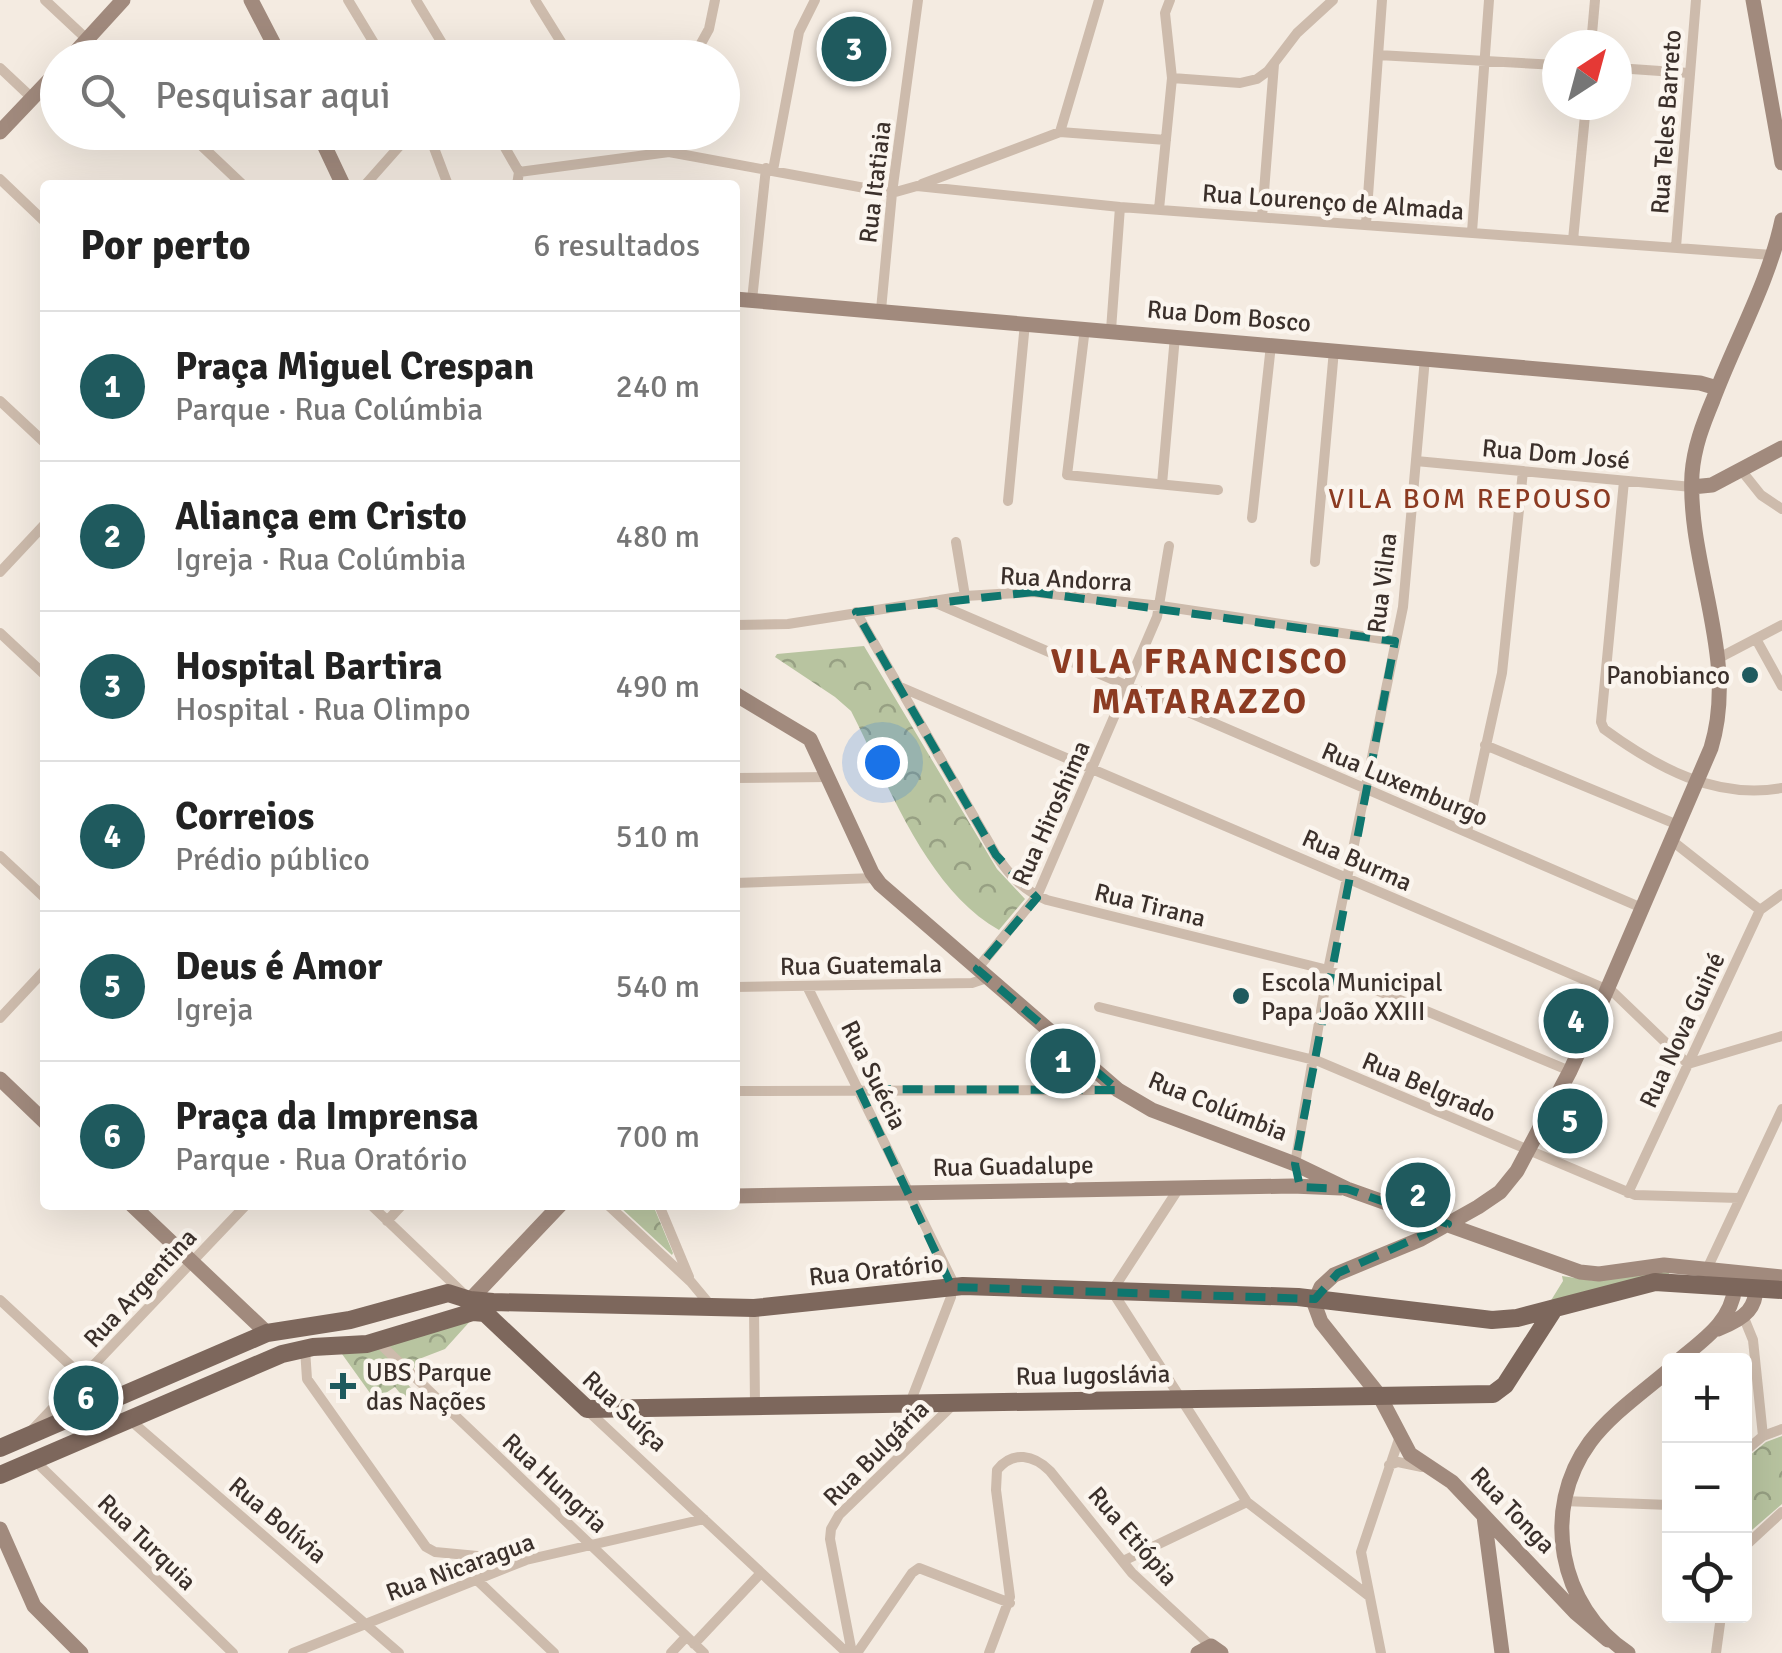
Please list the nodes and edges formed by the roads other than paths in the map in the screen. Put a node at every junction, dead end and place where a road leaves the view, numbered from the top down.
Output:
1 (46, 0) edge
2 (123, 0) edge
3 (251, 0) edge
4 (348, 0) edge
5 (416, 0) edge
6 (535, 0) edge
7 (715, 0) edge
8 (815, 0) edge
9 (918, 0) edge
10 (1099, 0) edge
11 (1333, 0) edge
12 (1382, 0) edge
13 (1488, 0) edge
14 (1594, 0) edge
15 (1696, 0) edge
16 (1753, 0) edge
17 (1169, 2) edge
18 (1592, 30) edge
19 (87, 40) joint
20 (272, 40) edge
21 (372, 40) edge
22 (440, 40) edge
23 (560, 40) edge
24 (704, 40) edge
25 (1378, 55) junction
26 (1484, 61) junction
27 (1274, 64) junction
28 (1542, 64) edge
29 (0, 68) edge
30 (1632, 69) edge
31 (1688, 72) junction
32 (1172, 78) junction
33 (40, 90) edge
34 (32, 98) junction
35 (1585, 120) edge
36 (0, 132) edge
37 (1060, 132) junction
38 (1166, 140) junction
39 (206, 150) edge
40 (317, 150) edge
41 (326, 150) edge
42 (396, 150) edge
43 (435, 150) edge
44 (506, 150) edge
45 (1782, 163) edge
46 (770, 168) junction
47 (519, 172) junction
48 (0, 179) edge
49 (238, 180) edge
50 (330, 180) edge
51 (341, 180) edge
52 (370, 180) edge
53 (446, 180) edge
54 (518, 180) edge
55 (917, 186) junction
56 (892, 192) junction
57 (1120, 206) junction
58 (1159, 210) junction
59 (40, 217) edge
60 (1262, 217) junction
61 (1782, 220) edge
62 (1366, 224) junction
63 (1472, 232) junction
64 (1573, 240) junction
65 (1676, 248) junction
66 (1772, 254) junction
67 (740, 299) edge
68 (752, 300) junction
69 (881, 310) junction
70 (1026, 323) junction
71 (1085, 328) junction
72 (1111, 330) junction
73 (1175, 336) junction
74 (1271, 344) junction
75 (1334, 350) junction
76 (1425, 358) junction
77 (1717, 388) junction
78 (0, 401) edge
79 (40, 438) edge
80 (1782, 448) edge
81 (1416, 461) junction
82 (1741, 470) junction
83 (1523, 471) junction
84 (1624, 481) junction
85 (1162, 484) junction
86 (1692, 487) junction
87 (1218, 490) dead end
88 (1008, 501) dead end
89 (1782, 509) edge
90 (1252, 518) dead end
91 (40, 529) edge
92 (956, 542) dead end
93 (1169, 546) dead end
94 (1315, 562) dead end
95 (0, 572) edge
96 (965, 596) junction
97 (931, 600) junction
98 (1161, 606) junction
99 (856, 612) junction
100 (740, 625) edge
101 (1782, 625) edge
102 (0, 633) edge
103 (1756, 639) junction
104 (1395, 642) junction
105 (1717, 659) junction
106 (40, 670) edge
107 (898, 686) junction
108 (1782, 686) edge
109 (1129, 688) junction
110 (740, 697) edge
111 (1485, 745) junction
112 (1092, 770) junction
113 (829, 776) junction
114 (740, 778) edge
115 (1696, 782) junction
116 (1366, 788) junction
117 (1782, 788) edge
118 (1467, 832) junction
119 (1674, 833) junction
120 (0, 856) edge
121 (1348, 876) junction
122 (875, 878) junction
123 (740, 883) edge
124 (40, 893) edge
125 (1782, 894) edge
126 (1037, 896) junction
127 (1642, 908) junction
128 (1760, 910) junction
129 (1328, 970) junction
130 (982, 973) junction
131 (40, 975) edge
132 (808, 986) junction
133 (740, 987) edge
134 (1607, 990) junction
135 (1100, 1007) dead end
136 (0, 1018) edge
137 (1782, 1036) edge
138 (1311, 1059) junction
139 (1688, 1064) junction
140 (1570, 1070) junction
141 (0, 1080) edge
142 (858, 1089) junction
143 (1118, 1090) junction
144 (740, 1091) edge
145 (1782, 1109) edge
146 (40, 1117) edge
147 (1530, 1151) junction
148 (1295, 1164) junction
149 (1292, 1186) junction
150 (1179, 1188) junction
151 (1347, 1189) junction
152 (910, 1193) junction
153 (1628, 1193) junction
154 (740, 1196) edge
155 (1739, 1198) junction
156 (137, 1210) edge
157 (241, 1210) edge
158 (376, 1210) edge
159 (397, 1210) edge
160 (555, 1210) edge
161 (613, 1210) edge
162 (661, 1210) edge
163 (387, 1221) junction
164 (1448, 1224) junction
165 (679, 1254) junction
166 (666, 1259) junction
167 (192, 1262) junction
168 (1707, 1269) junction
169 (1771, 1280) edge
170 (691, 1282) junction
171 (952, 1287) junction
172 (1735, 1288) junction
173 (1112, 1290) junction
174 (0, 1300) edge
175 (470, 1300) junction
176 (1324, 1300) junction
177 (711, 1306) junction
178 (754, 1308) junction
179 (1554, 1309) junction
180 (242, 1310) junction
181 (485, 1314) junction
182 (1744, 1318) junction
183 (1713, 1331) junction
184 (267, 1333) junction
185 (378, 1342) junction
186 (238, 1346) junction
187 (304, 1349) junction
188 (1687, 1353) edge
189 (1662, 1376) edge
190 (83, 1377) junction
191 (1379, 1394) junction
192 (1181, 1398) junction
193 (955, 1402) junction
194 (910, 1403) junction
195 (755, 1406) junction
196 (586, 1409) junction
197 (129, 1419) junction
198 (1782, 1429) edge
199 (1400, 1436) junction
200 (1763, 1436) junction
201 (22, 1440) junction
202 (1752, 1445) edge
203 (0, 1448) edge
204 (34, 1460) junction
205 (1389, 1466) junction
206 (1437, 1471) junction
207 (0, 1475) edge
208 (1563, 1501) junction
209 (1247, 1502) junction
210 (1662, 1505) edge
211 (1782, 1512) edge
212 (1484, 1516) junction
213 (704, 1519) junction
214 (1, 1534) edge
215 (1752, 1539) edge
216 (590, 1544) junction
217 (478, 1556) junction
218 (526, 1560) junction
219 (1123, 1560) junction
220 (1568, 1572) junction
221 (761, 1573) junction
222 (481, 1578) junction
223 (1546, 1581) junction
224 (1369, 1596) junction
225 (1010, 1603) junction
226 (367, 1623) junction
227 (1720, 1623) edge
228 (690, 1640) junction
229 (1608, 1640) junction
230 (1210, 1650) edge
231 (80, 1653) edge
232 (233, 1653) edge
233 (293, 1653) edge
234 (399, 1653) edge
235 (554, 1653) edge
236 (671, 1653) edge
237 (704, 1653) edge
238 (852, 1653) edge
239 (989, 1653) edge
240 (1382, 1653) edge
241 (1502, 1653) edge
242 (1628, 1653) edge
243 (1716, 1653) edge

1 - 19 street
2 - 19 main road
3 - 20 main road
4 - 21 street
5 - 22 street
6 - 23 street
7 - 24 street
8 - 46 street
9 - 56 street, Rua Itatiaia
10 - 37 street
11 - 27 street
12 - 25 street
13 - 26 street
14 - 18 street
15 - 31 street, Rua Teles Barreto
16 - 45 main road
17 - 32 street
25 - 26 street
25 - 62 street
26 - 28 street
26 - 63 street
27 - 32 street
27 - 60 street
29 - 34 street
30 - 31 street
31 - 65 street, Rua Teles Barreto
32 - 38 street
33 - 34 main road
34 - 36 main road
35 - 64 street
37 - 38 street
37 - 55 street
38 - 58 street
39 - 49 street
40 - 50 main road
41 - 51 main road
42 - 52 street
43 - 53 street
44 - 47 street
46 - 47 street
46 - 56 street
46 - 68 street
47 - 54 street
48 - 59 street
55 - 56 street, Rua Lourenço de Almada
55 - 57 street, Rua Lourenço de Almada
56 - 69 street, Rua Itatiaia
57 - 58 street, Rua Lourenço de Almada
57 - 72 street
58 - 60 street, Rua Lourenço de Almada
60 - 62 street, Rua Lourenço de Almada
61 - 66 main road
62 - 63 street, Rua Lourenço de Almada
63 - 64 street, Rua Lourenço de Almada
64 - 65 street, Rua Lourenço de Almada
65 - 66 street, Rua Lourenço de Almada
66 - 77 main road
67 - 68 main road, Rua Dom Bosco
68 - 69 main road, Rua Dom Bosco
69 - 70 main road, Rua Dom Bosco
70 - 71 main road, Rua Dom Bosco
70 - 88 street
71 - 72 main road, Rua Dom Bosco
71 - 85 street
72 - 73 main road, Rua Dom Bosco
73 - 74 main road, Rua Dom Bosco
73 - 85 street
74 - 75 main road, Rua Dom Bosco
74 - 90 street
75 - 76 main road, Rua Dom Bosco
75 - 94 street
76 - 77 main road, Rua Dom Bosco
76 - 81 street, Rua Vilna
77 - 86 main road
78 - 79 street
80 - 82 main road
81 - 83 street, Rua Dom José
81 - 104 street, Rua Vilna
82 - 86 main road
82 - 89 street
83 - 84 street, Rua Dom José
83 - 111 street
84 - 86 street, Rua Dom José
84 - 115 street
85 - 87 street
86 - 105 main road
91 - 95 street
92 - 96 street
93 - 98 street, Rua Hiroshima
96 - 97 street, Rua Andorra
96 - 98 street, Rua Andorra
97 - 99 street, Rua Andorra
97 - 109 street, Rua Luxemburgo
98 - 104 street, Rua Andorra
98 - 109 street, Rua Hiroshima
99 - 100 street, Rua Andorra
99 - 107 street, Rua Tirana
101 - 103 street
102 - 106 street
103 - 105 street
103 - 108 street
104 - 116 street, Rua Vilna
105 - 115 main road
107 - 112 street, Rua Burma
107 - 126 street, Rua Tirana
109 - 112 street, Rua Hiroshima
109 - 116 street, Rua Luxemburgo
110 - 113 main road, Rua Colúmbia
111 - 118 street
111 - 119 street
112 - 121 street, Rua Burma
112 - 126 street, Rua Hiroshima
113 - 114 street
113 - 122 main road, Rua Colúmbia
115 - 117 street
115 - 119 main road
116 - 118 street, Rua Luxemburgo
116 - 121 street, Rua Vilna
118 - 127 street, Rua Luxemburgo
119 - 127 main road
119 - 128 street
120 - 124 street
121 - 129 street, Rua Vilna
121 - 134 street, Rua Burma
122 - 123 street
122 - 130 main road, Rua Colúmbia
125 - 128 street, Rua Nova Guiné
126 - 129 street, Rua Tirana
126 - 130 street, Rua Hiroshima
127 - 134 main road
128 - 139 street, Rua Nova Guiné
129 - 138 street, Rua Vilna
129 - 140 street, Rua Tirana
130 - 132 street, Rua Guatemala
130 - 143 main road, Rua Colúmbia
131 - 136 street
132 - 133 street, Rua Guatemala
132 - 142 street, Rua Suécia
134 - 139 street, Rua Burma
134 - 140 main road
135 - 138 street, Rua Belgrado
137 - 139 street
138 - 147 street, Rua Belgrado
138 - 148 street, Rua Vilna
139 - 153 street, Rua Nova Guiné
140 - 147 main road
141 - 146 main road
142 - 143 street
142 - 144 street
142 - 152 street, Rua Suécia
143 - 148 main road, Rua Colúmbia
145 - 155 street
147 - 153 street, Rua Belgrado
147 - 164 main road
148 - 149 main road
148 - 151 main road, Rua Colúmbia
149 - 150 main road, Rua Guadalupe
149 - 151 main road, Rua Guadalupe
150 - 152 main road, Rua Guadalupe
150 - 173 street
151 - 164 main road, Rua Colúmbia
152 - 154 main road, Rua Guadalupe
152 - 171 street, Rua Suécia
153 - 155 street, Rua Belgrado
155 - 168 street
156 - 167 main road
157 - 167 street, Rua Argentina
158 - 163 street, Rua Suíça
159 - 163 street
160 - 175 main road
161 - 166 street
162 - 165 street
163 - 175 street, Rua Suíça
164 - 168 main road, Rua Colúmbia
164 - 176 main road
165 - 166 street
165 - 170 street
166 - 170 street
167 - 180 main road
167 - 190 street, Rua Argentina
168 - 169 main road, Rua Colúmbia
169 - 172 main road, Rua Oratório
169 - 182 main road
170 - 177 street
171 - 173 main road, Rua Oratório
171 - 178 main road, Rua Oratório
171 - 194 street
172 - 179 main road, Rua Oratório
172 - 183 main road
173 - 176 main road, Rua Oratório
173 - 192 street
174 - 190 street
175 - 177 main road, Rua Oratório
175 - 181 street, Rua Suíça
175 - 184 main road, Rua Oratório
176 - 179 main road, Rua Oratório
176 - 191 main road, Rua Tonga
177 - 178 main road, Rua Oratório
178 - 195 street
179 - 191 main road, Rua Iugoslávia
180 - 184 main road
180 - 186 main road
181 - 185 main road
181 - 196 main road, Rua Suíça
182 - 183 main road
182 - 200 street
183 - 188 main road
184 - 186 main road, Rua Oratório
185 - 187 main road
185 - 216 street, Rua Hungria
186 - 201 main road, Rua Oratório
187 - 197 main road
187 - 217 street
189 - 208 main road
190 - 201 street, Rua Argentina
191 - 192 main road, Rua Iugoslávia
191 - 199 main road, Rua Tonga
192 - 193 main road, Rua Iugoslávia
192 - 209 street
193 - 194 main road, Rua Iugoslávia
193 - 238 street, Rua Bulgária
194 - 195 main road, Rua Iugoslávia
195 - 196 main road, Rua Iugoslávia
196 - 213 street, Rua Suíça
197 - 204 main road
197 - 226 street, Rua Bolívia
198 - 200 street
199 - 205 street
199 - 206 main road, Rua Tonga
200 - 202 street
201 - 203 main road, Rua Oratório
204 - 207 main road
204 - 232 street, Rua Turquia
205 - 206 street
205 - 224 street
206 - 212 main road, Rua Tonga
208 - 210 street
208 - 220 main road
209 - 219 street
209 - 224 street
211 - 215 street
212 - 223 main road, Rua Tonga
212 - 241 main road
213 - 216 street, Rua Nicaragua
213 - 221 street, Rua Suíça
214 - 231 main road
216 - 218 street, Rua Nicaragua
216 - 228 street, Rua Hungria
217 - 218 street
217 - 222 street
218 - 222 street, Rua Nicaragua
219 - 225 street, Rua Etiópia
219 - 230 street, Rua Etiópia
220 - 223 main road, Rua Tonga
220 - 229 main road
221 - 228 street
221 - 238 street, Rua Suíça
222 - 226 street, Rua Nicaragua
222 - 235 street
223 - 229 main road, Rua Tonga
224 - 240 street
225 - 238 street
225 - 239 street
226 - 233 street, Rua Nicaragua
226 - 234 street, Rua Bolívia
227 - 243 street
228 - 236 street
228 - 237 street, Rua Hungria
229 - 242 main road, Rua Tonga

